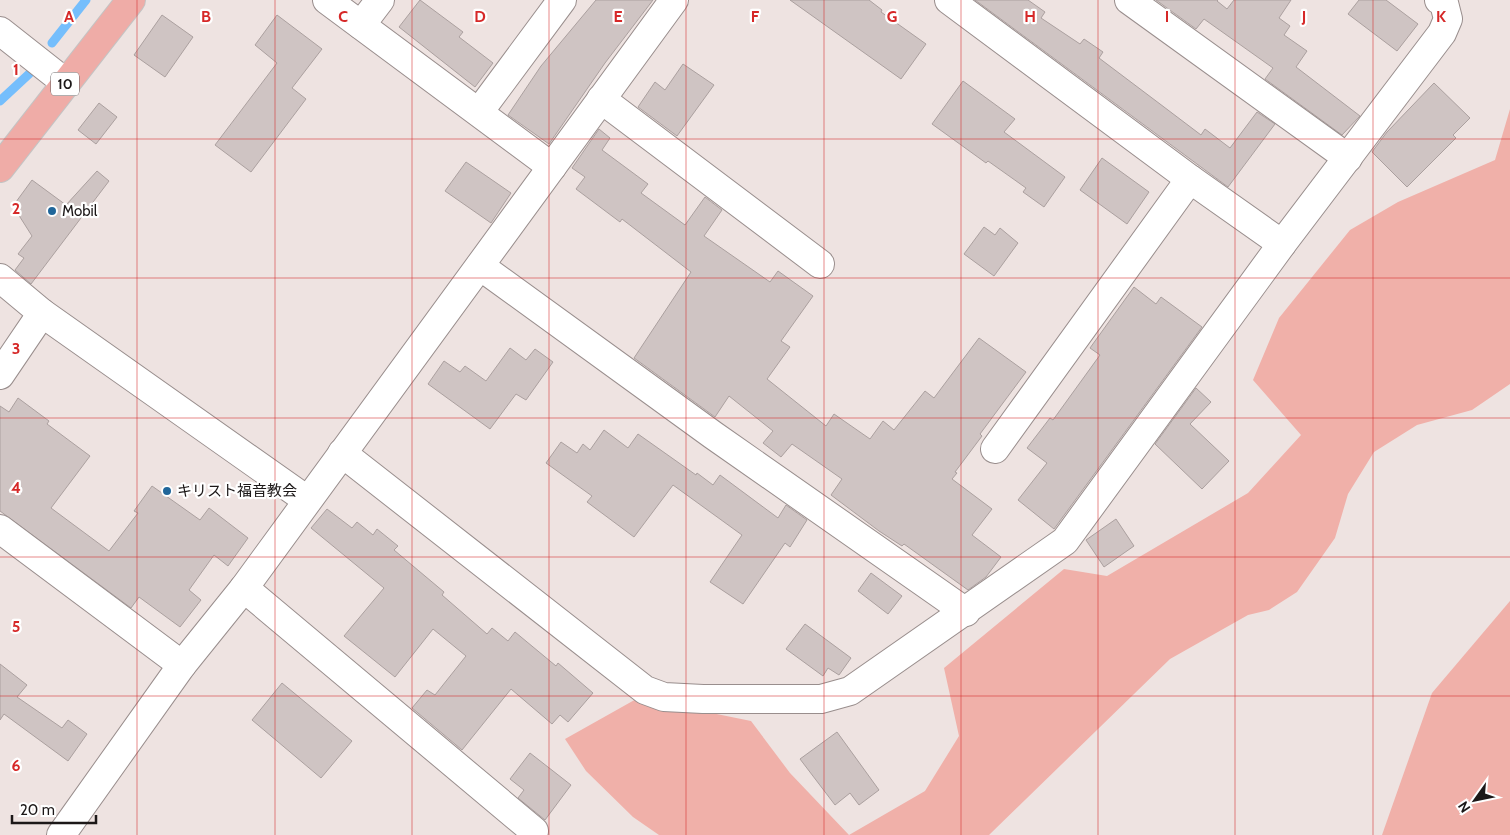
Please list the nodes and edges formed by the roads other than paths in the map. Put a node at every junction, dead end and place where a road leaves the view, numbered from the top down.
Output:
1 (131, 0) edge
2 (327, 0) edge
3 (380, 0) edge
4 (562, 0) edge
5 (674, 0) edge
6 (949, 0) edge
7 (1129, 0) edge
8 (1439, 0) edge
9 (361, 25) junction
10 (0, 30) edge
11 (66, 83) junction
12 (601, 99) junction
13 (479, 112) junction
14 (1348, 158) junction
15 (552, 167) junction
16 (0, 168) edge
17 (1190, 179) junction
18 (1282, 244) junction
19 (820, 264) dead end
20 (480, 266) junction
21 (0, 278) edge
22 (42, 312) junction
23 (0, 375) edge
24 (995, 449) dead end
25 (342, 453) junction
26 (307, 500) junction
27 (0, 529) edge
28 (244, 588) junction
29 (966, 612) junction
30 (182, 665) junction
31 (534, 831) dead end
32 (61, 835) edge

1 - 11 main road, 10
2 - 9 street
3 - 9 street
4 - 13 street
5 - 12 street
6 - 17 street
7 - 14 street
8 - 14 street
9 - 13 street
10 - 11 street
11 - 16 main road, 10
12 - 15 street
12 - 19 street
13 - 15 street
14 - 18 street
15 - 20 street
17 - 18 street
17 - 24 street
18 - 29 street
20 - 25 street
20 - 29 street
21 - 22 street
22 - 23 street
22 - 26 street
25 - 26 street
25 - 29 street
26 - 28 street
27 - 30 street
28 - 30 street
28 - 31 street
30 - 32 street

